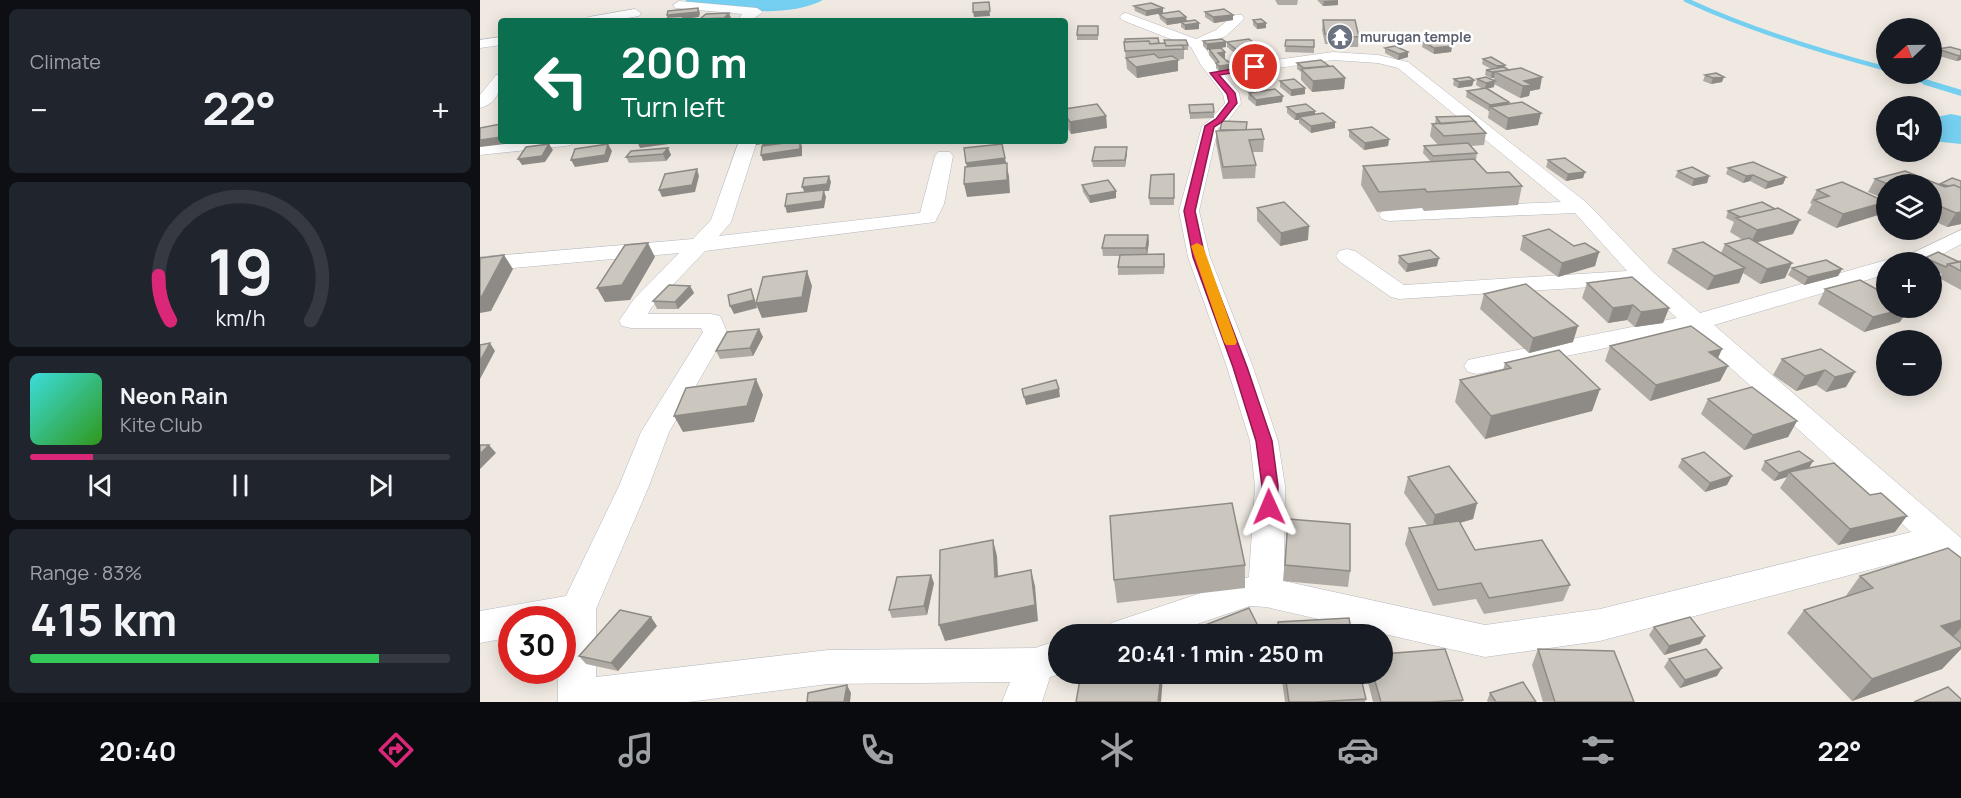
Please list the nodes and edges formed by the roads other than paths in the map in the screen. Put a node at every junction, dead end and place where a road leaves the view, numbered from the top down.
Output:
1 (679, 5) dead end
2 (634, 13) dead end
3 (1126, 17) dead end
4 (606, 18) edge
5 (746, 18) edge
6 (1238, 18) dead end
7 (498, 41) edge
8 (480, 44) edge
9 (1196, 44) junction
10 (1214, 73) junction
11 (498, 77) edge
12 (480, 78) edge
13 (498, 82) edge
14 (480, 103) edge
15 (537, 144) edge
16 (747, 144) edge
17 (480, 150) edge
18 (944, 156) dead end
19 (1580, 207) junction
20 (1389, 215) dead end
21 (1961, 236) edge
22 (699, 245) junction
23 (1931, 252) edge
24 (1347, 256) dead end
25 (480, 264) edge
26 (1876, 270) edge
27 (1645, 277) junction
28 (1696, 322) junction
29 (1477, 366) dead end
30 (1949, 548) edge
31 (1266, 592) junction
32 (578, 609) joint
33 (498, 624) edge
34 (1153, 624) edge
35 (480, 627) edge
36 (1047, 661) edge
37 (1022, 702) edge

1 - 5 street
2 - 4 street
3 - 9 street
6 - 9 street
7 - 8 street
9 - 10 street
10 - 19 street
10 - 31 street
11 - 12 street
13 - 14 street
15 - 17 street
16 - 22 street
18 - 22 street
19 - 20 street
19 - 27 street
21 - 23 street
22 - 25 street
22 - 32 street
24 - 27 street
26 - 28 street
27 - 28 street
28 - 29 street
28 - 30 street
30 - 31 street
31 - 34 street
32 - 36 street
33 - 35 street
36 - 37 street

